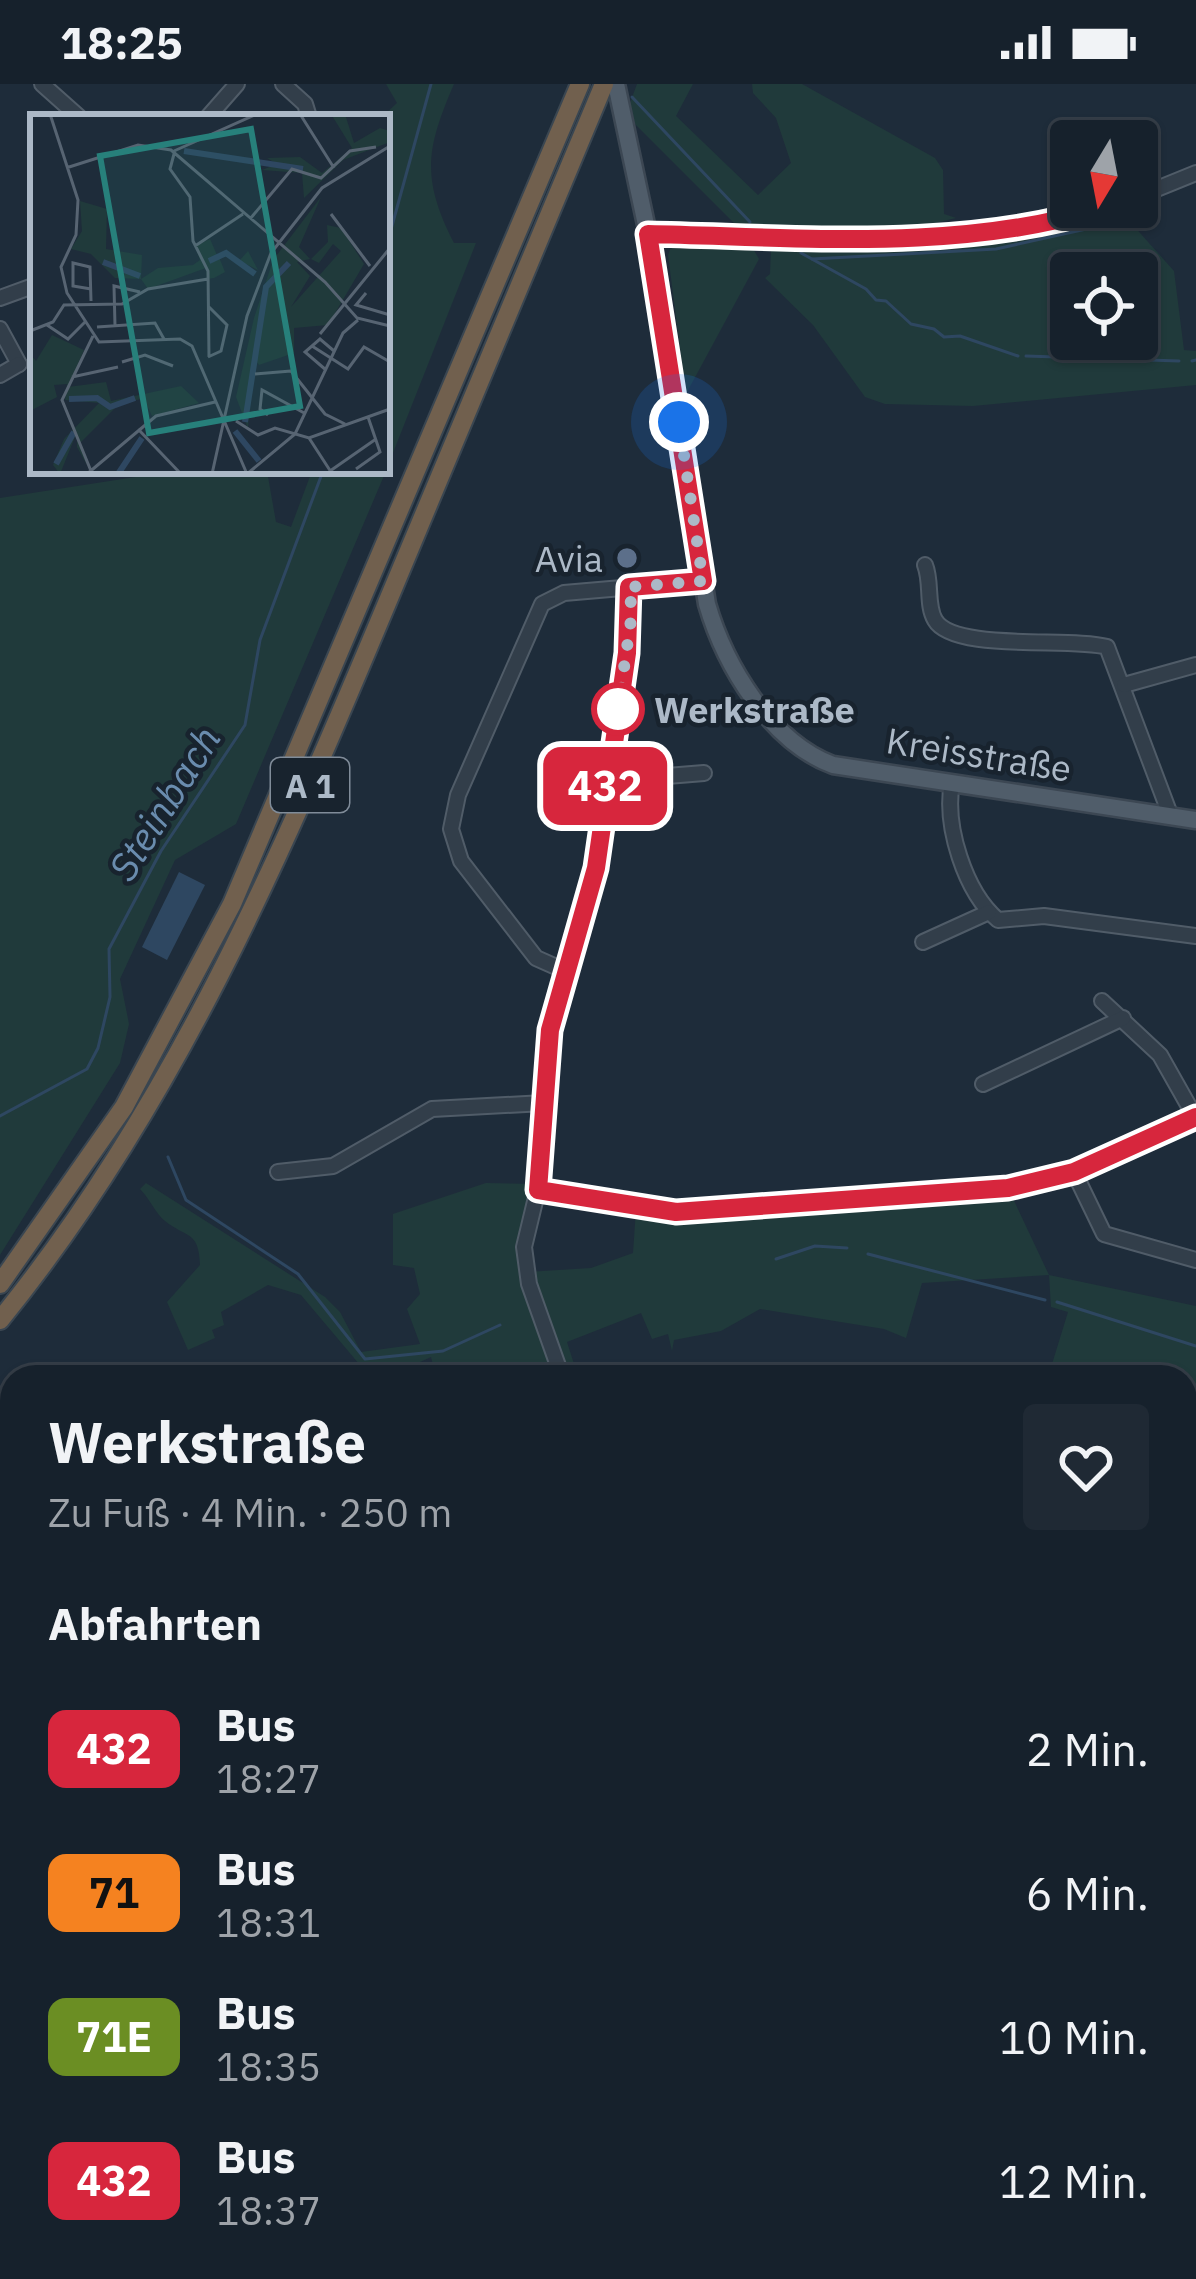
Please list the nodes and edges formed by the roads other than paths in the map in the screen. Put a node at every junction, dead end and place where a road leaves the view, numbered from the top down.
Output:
1 (42, 84) edge
2 (237, 84) edge
3 (283, 84) edge
4 (580, 84) edge
5 (604, 84) edge
6 (616, 84) edge
7 (76, 114) edge
8 (211, 114) edge
9 (308, 114) edge
10 (1196, 173) edge
11 (1158, 188) edge
12 (1050, 220) edge
13 (648, 234) junction
14 (30, 287) edge
15 (0, 298) edge
16 (0, 329) edge
17 (26, 365) edge
18 (0, 375) edge
19 (925, 566) dead end
20 (703, 581) junction
21 (629, 587) junction
22 (1196, 665) edge
23 (1124, 686) junction
24 (704, 773) dead end
25 (606, 781) junction
26 (952, 784) junction
27 (1171, 817) junction
28 (1196, 820) edge
29 (988, 912) junction
30 (1196, 936) edge
31 (922, 942) dead end
32 (563, 970) junction
33 (1102, 1001) dead end
34 (1123, 1018) junction
35 (983, 1084) dead end
36 (544, 1103) junction
37 (1196, 1117) edge
38 (278, 1172) dead end
39 (1074, 1172) junction
40 (538, 1190) junction
41 (1196, 1260) edge
42 (0, 1284) edge
43 (0, 1320) edge
44 (558, 1365) edge

1 - 7 street
2 - 8 street
3 - 9 street
4 - 42 highway, A 1
5 - 43 highway, A 1
6 - 13 main road, Kreisstraße
10 - 11 street
12 - 13 street
13 - 20 main road, Kreisstraße
14 - 15 street
16 - 17 street
17 - 18 street
19 - 23 street
20 - 21 street
20 - 26 main road, Kreisstraße
21 - 25 street
21 - 32 street
22 - 23 street
23 - 27 street
24 - 25 street
25 - 32 street
26 - 27 main road, Kreisstraße
26 - 29 street
27 - 28 main road, Kreisstraße
29 - 30 street
29 - 31 street
32 - 36 street
33 - 34 street
34 - 35 street
34 - 37 street
36 - 38 street
36 - 40 street
37 - 39 street
39 - 40 street
39 - 41 street
40 - 44 street

